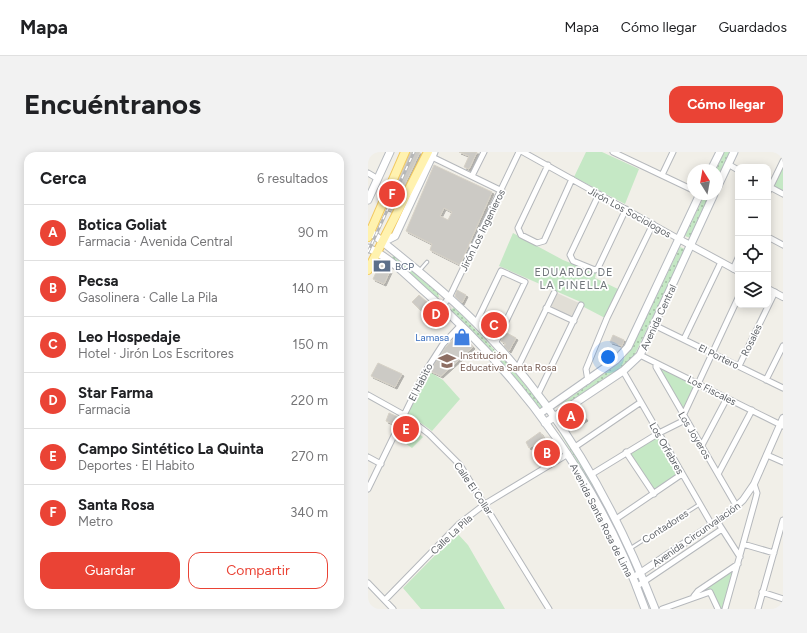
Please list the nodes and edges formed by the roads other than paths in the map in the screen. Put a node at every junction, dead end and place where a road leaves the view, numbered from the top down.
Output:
1 (390, 152) edge
2 (405, 152) edge
3 (484, 152) edge
4 (519, 152) edge
5 (523, 152) edge
6 (613, 152) edge
7 (673, 152) edge
8 (720, 152) edge
9 (734, 152) edge
10 (431, 154) edge
11 (624, 154) edge
12 (783, 161) edge
13 (714, 164) edge
14 (728, 164) junction
15 (548, 165) junction
16 (735, 168) edge
17 (368, 173) edge
18 (662, 175) junction
19 (723, 175) edge
20 (472, 176) junction
21 (378, 179) junction
22 (572, 180) junction
23 (771, 185) edge
24 (687, 187) edge
25 (771, 190) edge
26 (502, 191) junction
27 (599, 194) junction
28 (783, 194) edge
29 (368, 200) edge
30 (697, 200) edge
31 (711, 200) edge
32 (626, 209) junction
33 (653, 224) junction
34 (369, 233) edge
35 (771, 239) edge
36 (679, 240) junction
37 (383, 242) junction
38 (783, 245) edge
39 (690, 246) junction
40 (368, 248) edge
41 (392, 249) junction
42 (377, 252) junction
43 (386, 258) junction
44 (427, 262) dead end
45 (721, 262) junction
46 (412, 267) junction
47 (368, 270) edge
48 (735, 270) edge
49 (418, 272) junction
50 (406, 275) junction
51 (771, 290) edge
52 (775, 292) junction
53 (554, 293) dead end
54 (783, 297) edge
55 (449, 298) junction
56 (735, 304) edge
57 (581, 305) dead end
58 (442, 306) junction
59 (546, 308) junction
60 (574, 321) junction
61 (476, 323) junction
62 (461, 325) junction
63 (654, 325) junction
64 (684, 339) junction
65 (495, 344) junction
66 (783, 346) edge
67 (712, 353) junction
68 (640, 355) junction
69 (656, 362) junction
70 (739, 366) junction
71 (517, 369) junction
72 (623, 371) junction
73 (766, 380) junction
74 (588, 381) junction
75 (699, 383) junction
76 (783, 388) edge
77 (538, 394) junction
78 (368, 395) edge
79 (727, 398) junction
80 (641, 402) junction
81 (549, 407) junction
82 (752, 410) junction
83 (539, 414) junction
84 (404, 415) junction
85 (555, 416) junction
86 (684, 418) junction
87 (545, 423) junction
88 (782, 423) edge
89 (659, 433) junction
90 (575, 447) junction
91 (701, 447) junction
92 (626, 452) junction
93 (568, 454) junction
94 (767, 454) junction
95 (368, 457) edge
96 (783, 462) edge
97 (381, 464) junction
98 (592, 474) junction
99 (682, 474) junction
100 (718, 474) junction
101 (754, 484) junction
102 (368, 489) edge
103 (654, 494) junction
104 (485, 504) junction
105 (700, 504) junction
106 (737, 507) junction
107 (616, 519) junction
108 (783, 520) edge
109 (714, 523) junction
110 (722, 529) junction
111 (743, 544) junction
112 (631, 548) junction
113 (774, 553) junction
114 (740, 557) junction
115 (738, 564) junction
116 (641, 572) junction
117 (632, 578) junction
118 (368, 582) edge
119 (645, 582) junction
120 (636, 587) junction
121 (762, 592) junction
122 (694, 596) junction
123 (783, 599) edge
124 (385, 600) junction
125 (393, 609) edge
126 (549, 609) edge
127 (645, 609) edge
128 (655, 609) edge
129 (662, 609) edge
130 (718, 609) edge
131 (725, 609) edge
132 (758, 609) edge

1 - 21 main road
2 - 34 main road
3 - 20 street
4 - 26 street, Jirón Los Ingenieros
5 - 15 street, Jirón Los Sociologos
6 - 11 street
7 - 18 street
8 - 13 main road
9 - 14 main road
10 - 20 street
10 - 37 main road
11 - 18 street
12 - 23 street
14 - 16 street
14 - 19 main road
15 - 22 street, Jirón Los Sociologos
15 - 22 street
17 - 21 street
18 - 24 street
20 - 26 street
21 - 29 main road
22 - 27 street, Jirón Los Sociologos
25 - 28 street
26 - 55 street, Jirón Los Ingenieros
27 - 32 street, Jirón Los Sociologos
27 - 32 street
30 - 36 main road, Avenida Central
31 - 39 main road, Avenida Central
32 - 33 street, Jirón Los Sociologos
33 - 36 street, Jirón Los Sociologos
33 - 74 street
34 - 37 main road, Avenida Santa Rosa de Lima
35 - 38 street
36 - 39 street, Jirón Los Sociologos
36 - 74 main road, Avenida Central
37 - 41 main road, Avenida Santa Rosa de Lima
37 - 42 main road
39 - 45 street, Jirón Los Sociologos
39 - 63 main road, Avenida Central
40 - 42 main road, Avenida Santa Rosa de Lima
41 - 43 main road
41 - 46 main road, Avenida Santa Rosa de Lima
42 - 43 main road, Avenida Santa Rosa de Lima
42 - 47 main road
43 - 50 main road, Avenida Santa Rosa de Lima
44 - 49 lane
45 - 48 street, Jirón Los Sociologos
45 - 64 street
46 - 49 main road, Avenida Santa Rosa de Lima
46 - 50 main road
49 - 55 main road, Avenida Santa Rosa de Lima
50 - 58 main road, Avenida Santa Rosa de Lima
51 - 52 street
52 - 54 street
52 - 70 street, Rosales
53 - 59 street
55 - 58 street, Jirón Los Ingenieros
55 - 61 main road, Avenida Santa Rosa de Lima
56 - 67 street
57 - 60 street
58 - 62 main road, Avenida Santa Rosa de Lima
59 - 60 street
59 - 71 street
60 - 77 street
61 - 65 main road, Avenida Santa Rosa de Lima
61 - 65 street
62 - 83 main road, Avenida Santa Rosa de Lima
62 - 84 street, El Habito
63 - 64 street, El Portero
63 - 68 main road, Avenida Central
64 - 67 street, El Portero
65 - 71 main road, Avenida Santa Rosa de Lima
66 - 73 street
67 - 70 street, El Portero
67 - 75 street
68 - 69 street, Los Fiscales
68 - 72 main road, Avenida Central
69 - 75 street, Los Fiscales
69 - 86 street, Los Joyeros
70 - 73 street, El Portero
71 - 77 main road, Avenida Santa Rosa de Lima
72 - 80 street, Los Orfebres
72 - 85 main road, Avenida Central
73 - 76 street, El Portero
74 - 81 main road, Avenida Central
75 - 79 street, Los Fiscales
75 - 86 street
77 - 81 main road, Avenida Santa Rosa de Lima
78 - 84 street, Calle El Collar
79 - 82 street, Los Fiscales
79 - 91 street
80 - 89 street, Los Orfebres
80 - 90 street
81 - 83 main road, Avenida Central
81 - 85 main road, Avenida Santa Rosa de Lima
82 - 88 street, Los Fiscales
82 - 100 street
83 - 87 main road, Avenida Santa Rosa de Lima
84 - 97 street, El Habito
84 - 104 street, Calle El Collar
85 - 87 main road, Avenida Central
85 - 90 main road, Avenida Santa Rosa de Lima
86 - 89 street
86 - 91 street, Los Joyeros
87 - 93 main road, Avenida Santa Rosa de Lima
88 - 94 street, Avenida Circunvalación
89 - 92 street
89 - 99 street, Los Orfebres
90 - 98 main road, Avenida Santa Rosa de Lima
91 - 100 street, Los Joyeros
92 - 98 street
92 - 103 street
93 - 104 street, Calle La Pila
93 - 117 main road, Avenida Santa Rosa de Lima
94 - 96 street
94 - 101 street, Avenida Circunvalación
95 - 97 street
97 - 102 street, El Habito
98 - 107 main road, Avenida Santa Rosa de Lima
99 - 103 street
99 - 105 street, Los Orfebres
100 - 106 street, Los Joyeros
101 - 106 street, Avenida Circunvalación
101 - 111 street
103 - 107 street
104 - 124 street, Calle La Pila
104 - 126 street, Calle El Collar
105 - 109 street, Los Orfebres
105 - 112 lane, Contadores
106 - 109 street, Avenida Circunvalación
107 - 112 main road, Avenida Santa Rosa de Lima
108 - 113 street
109 - 110 street, Los Orfebres
109 - 116 street, Avenida Circunvalación
110 - 114 street, Los Orfebres
110 - 119 street, Avenida Circunvalación
111 - 113 street
111 - 114 street
112 - 116 main road, Avenida Santa Rosa de Lima
113 - 121 street
114 - 115 street
115 - 122 street
115 - 131 street
116 - 117 street, Avenida Circunvalación
116 - 119 main road, Avenida Santa Rosa de Lima
117 - 120 main road, Avenida Santa Rosa de Lima
118 - 124 street
119 - 120 street, Avenida Circunvalación
119 - 128 main road, Avenida Santa Rosa de Lima
120 - 127 main road, Avenida Santa Rosa de Lima
121 - 123 street
121 - 132 street
122 - 129 street
122 - 130 street
124 - 125 street

